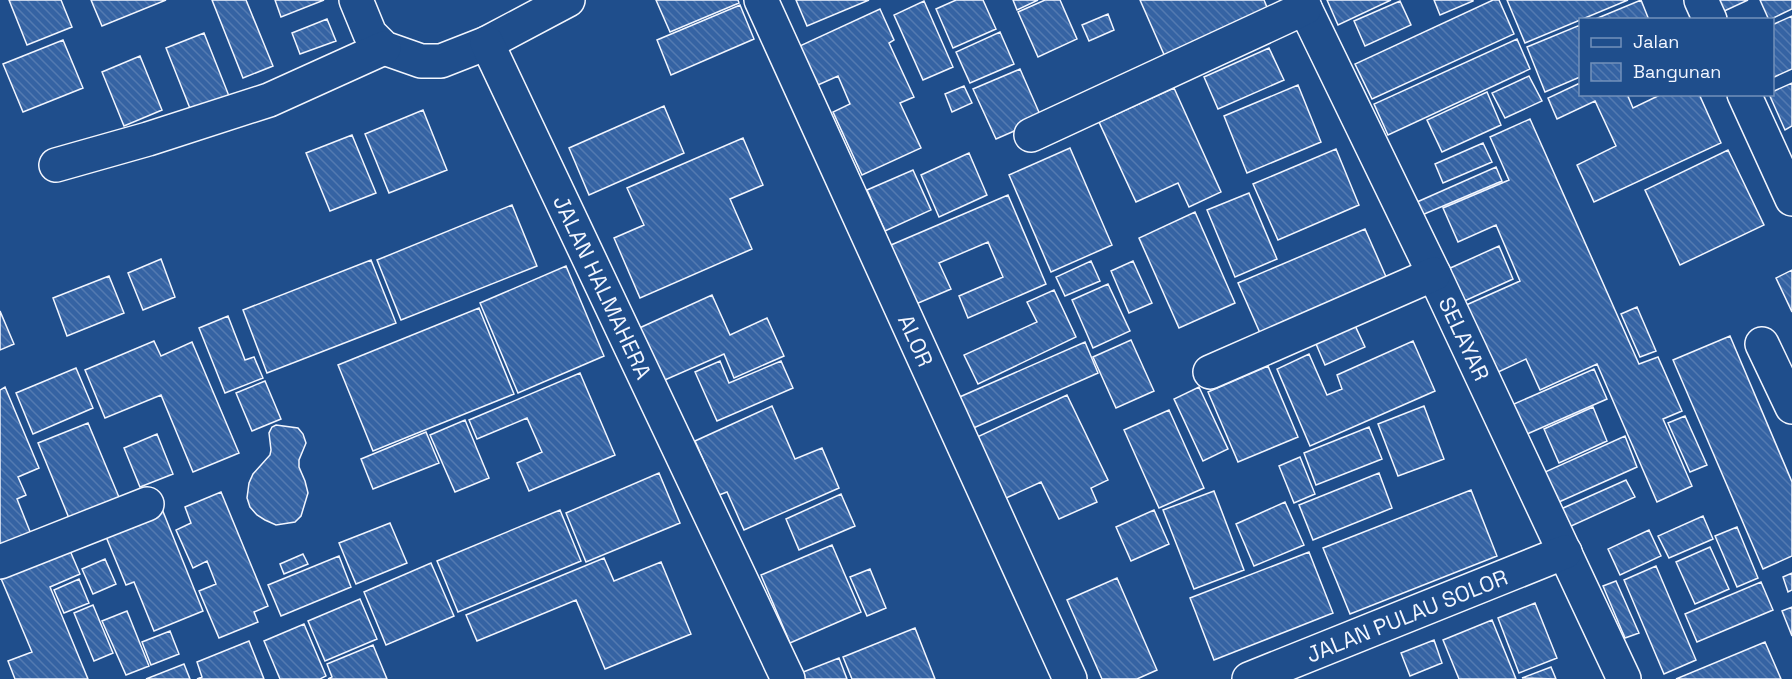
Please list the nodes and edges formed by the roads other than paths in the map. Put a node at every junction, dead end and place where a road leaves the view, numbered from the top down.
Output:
1 (356, 0) edge
2 (568, 0) edge
3 (761, 0) edge
4 (1701, 0) edge
5 (1303, 4) edge
6 (1709, 18) edge
7 (487, 43) junction
8 (384, 48) junction
9 (1745, 96) edge
10 (1031, 135) dead end
11 (56, 165) dead end
12 (1792, 199) edge
13 (1434, 274) junction
14 (1762, 344) dead end
15 (1210, 372) dead end
16 (1792, 407) edge
17 (147, 504) dead end
18 (1565, 552) junction
19 (0, 562) edge
20 (788, 679) edge
21 (1070, 679) edge
22 (1248, 679) edge
23 (1624, 679) edge

1 - 8 street
2 - 7 street
3 - 21 street, ALOR
4 - 6 street
5 - 10 street
5 - 13 street, SELAYAR
7 - 8 street
7 - 20 street, JALAN HALMAHERA
8 - 11 street
9 - 12 street
13 - 15 street
13 - 18 street, SELAYAR
14 - 16 street
17 - 19 street
18 - 22 street, JALAN PULAU SOLOR
18 - 23 street, SELAYAR

